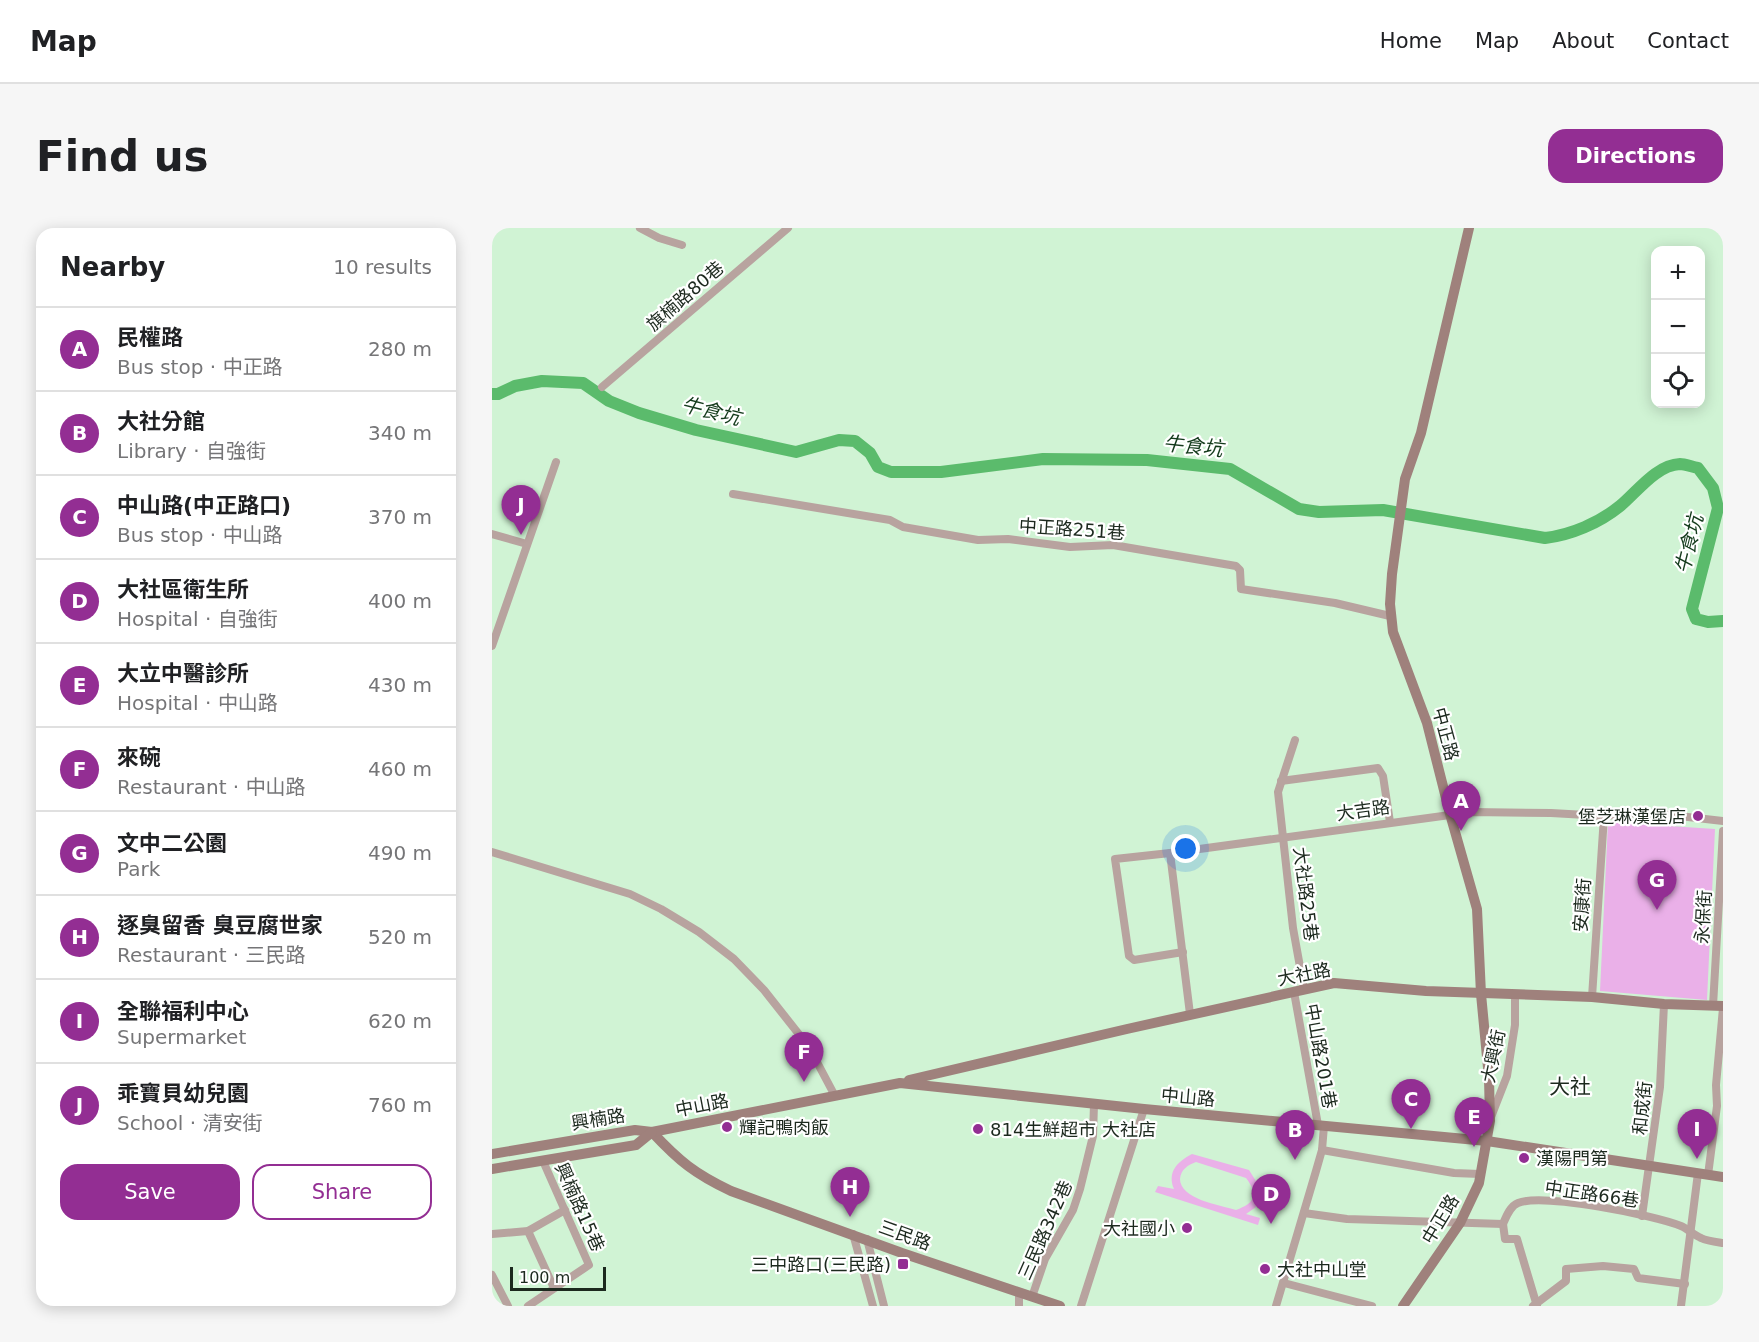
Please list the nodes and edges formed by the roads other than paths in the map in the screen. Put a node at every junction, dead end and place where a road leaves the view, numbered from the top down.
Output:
1 (639, 228) edge
2 (788, 228) edge
3 (1469, 228) edge
4 (681, 245) dead end
5 (602, 387) dead end
6 (556, 462) dead end
7 (733, 494) dead end
8 (492, 534) edge
9 (528, 544) junction
10 (1390, 616) junction
11 (492, 646) edge
12 (1294, 740) dead end
13 (1281, 781) junction
14 (1450, 814) junction
15 (1604, 816) junction
16 (1723, 821) edge
17 (1390, 822) junction
18 (1723, 831) edge
19 (1284, 837) junction
20 (492, 852) edge
21 (1170, 853) junction
22 (1722, 876) edge
23 (1183, 952) junction
24 (1299, 990) junction
25 (1481, 994) junction
26 (1515, 994) junction
27 (1592, 997) junction
28 (1665, 1004) junction
29 (1720, 1007) edge
30 (1190, 1014) junction
31 (900, 1083) junction
32 (835, 1096) junction
33 (1094, 1104) junction
34 (1720, 1106) edge
35 (1144, 1109) junction
36 (1490, 1121) junction
37 (1321, 1126) junction
38 (652, 1132) junction
39 (1486, 1141) junction
40 (1322, 1150) junction
41 (492, 1154) edge
42 (543, 1161) junction
43 (1650, 1166) junction
44 (492, 1169) edge
45 (1480, 1174) junction
46 (1703, 1174) junction
47 (1723, 1177) edge
48 (565, 1210) junction
49 (1304, 1213) junction
50 (1642, 1216) junction
51 (1460, 1223) junction
52 (1503, 1224) junction
53 (528, 1231) junction
54 (1692, 1233) junction
55 (492, 1234) edge
56 (853, 1234) junction
57 (867, 1239) junction
58 (1723, 1243) edge
59 (492, 1275) edge
60 (1284, 1283) junction
61 (1685, 1284) junction
62 (554, 1288) junction
63 (1019, 1293) junction
64 (1032, 1297) junction
65 (1535, 1305) edge
66 (507, 1306) edge
67 (528, 1306) edge
68 (873, 1306) edge
69 (884, 1306) edge
70 (1019, 1306) edge
71 (1060, 1306) edge
72 (1081, 1306) edge
73 (1276, 1306) edge
74 (1372, 1306) edge
75 (1403, 1306) edge
76 (1681, 1306) edge

1 - 4 street
2 - 5 street, 旗楠路80巷
3 - 10 street, 中正路
6 - 9 street
7 - 10 street, 中正路251巷
8 - 9 street
9 - 11 street
10 - 14 street, 中正路
12 - 13 street, 大社路25巷
13 - 17 street
13 - 19 street, 大社路25巷
14 - 15 street, 大吉路
14 - 17 street, 大吉路
14 - 25 street, 中正路
15 - 16 street, 大吉路
15 - 27 street, 安康街
17 - 19 street, 大吉路
18 - 22 street, 永保街
19 - 21 street, 大吉路
19 - 24 street, 大社路25巷
20 - 32 street
21 - 23 street
21 - 23 street, 大吉路
22 - 29 street, 永保街
23 - 30 street
24 - 25 street, 大社路
24 - 30 street, 大社路
24 - 37 street, 中山路201巷
25 - 26 street, 大社路
25 - 36 street, 中正路
26 - 27 street, 大社路
26 - 36 street, 大興街
27 - 28 street, 大社路
28 - 29 street, 大社路
28 - 43 street, 和成街
29 - 34 street, 永保街
30 - 31 street, 大社路
31 - 32 street, 中山路
31 - 33 street, 中山路
32 - 38 street, 中山路
33 - 35 street, 中山路
33 - 64 street, 三民路342巷
34 - 46 street, 永保街
35 - 37 street, 中山路
35 - 72 street
36 - 39 street, 中正路
37 - 39 street, 中山路
37 - 40 street, 中山路201巷
38 - 41 street, 興楠路
38 - 42 street, 興楠路
38 - 56 street, 三民路
39 - 43 street, 中山路
39 - 45 street, 中正路
40 - 45 street
40 - 49 street, 中山路201巷
42 - 44 street, 興楠路
42 - 48 street, 興楠路15巷
43 - 46 street, 中山路
43 - 50 street, 和成街
45 - 51 street, 中正路
46 - 47 street, 中山路
46 - 54 street, 永保街
48 - 53 street
48 - 62 street, 興楠路15巷
49 - 51 street
49 - 60 street, 中山路201巷
50 - 52 street, 中正路66巷
50 - 54 street, 中正路66巷
51 - 52 street
51 - 75 street, 中正路
52 - 65 street
53 - 55 street
53 - 62 street
54 - 58 street, 中正路66巷
54 - 61 street, 永保街
56 - 57 street, 三民路
56 - 68 street
57 - 63 street, 三民路
57 - 69 street
59 - 66 street
60 - 73 street, 中山路201巷
60 - 74 street
61 - 65 street
61 - 76 street, 永保街
62 - 67 street
63 - 64 street, 三民路
63 - 70 street
64 - 71 street, 三民路

